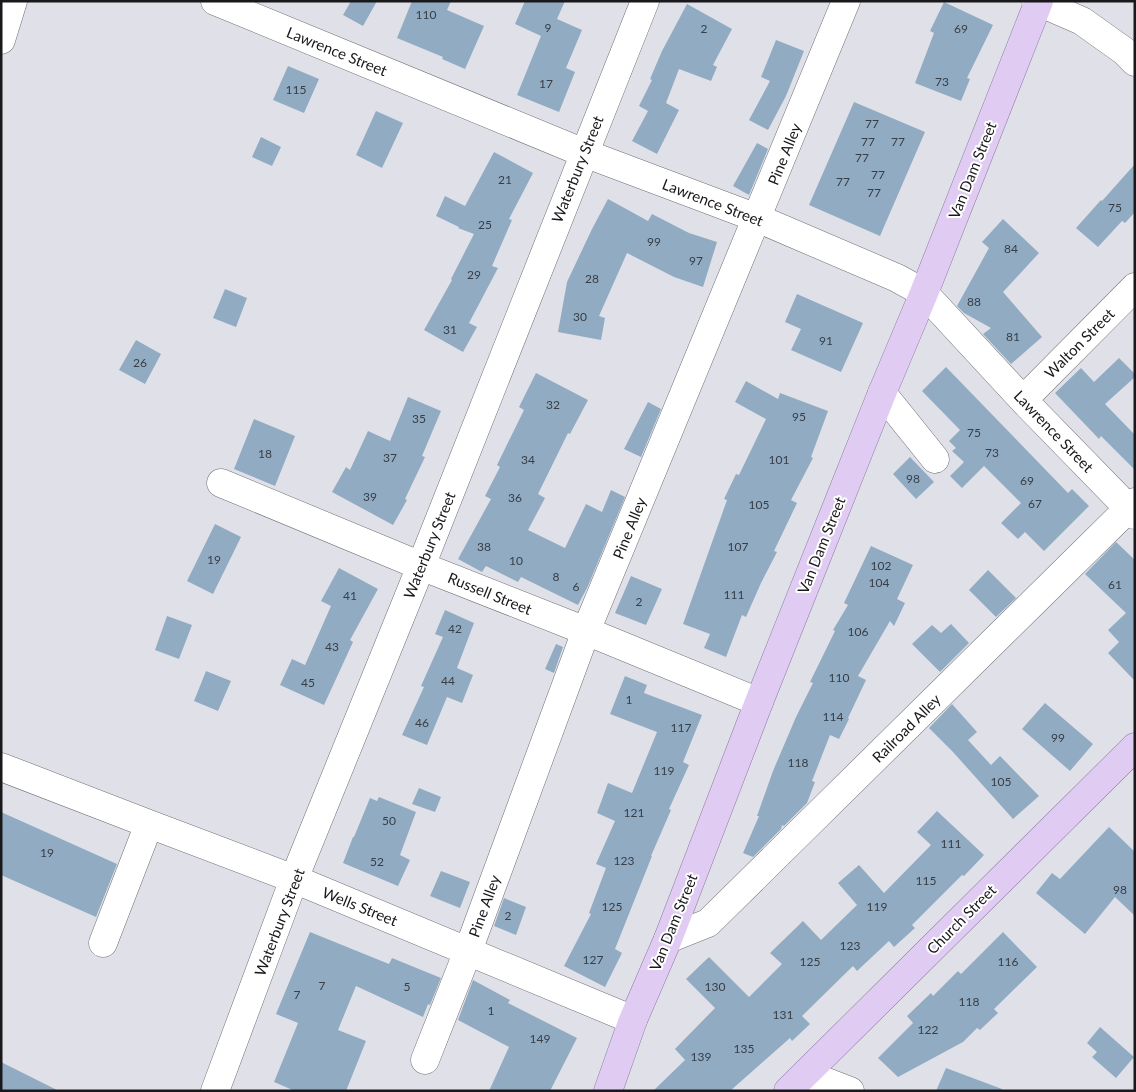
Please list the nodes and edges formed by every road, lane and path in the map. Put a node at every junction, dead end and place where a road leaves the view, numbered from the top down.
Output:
1 (13, 1) edge
2 (215, 1) edge
3 (644, 1) edge
4 (846, 1) edge
5 (1038, 2) edge
6 (1, 40) edge
7 (1131, 51) edge
8 (584, 153) junction
9 (757, 218) junction
10 (1135, 287) edge
11 (924, 293) junction
12 (882, 393) junction
13 (1023, 400) junction
14 (935, 459) dead end
15 (221, 483) dead end
16 (1133, 508) edge
17 (421, 566) junction
18 (586, 631) junction
19 (759, 702) junction
20 (1135, 748) edge
21 (1, 767) edge
22 (149, 824) junction
23 (294, 879) junction
24 (668, 939) junction
25 (103, 942) dead end
26 (468, 951) junction
27 (632, 1020) junction
28 (425, 1060) dead end
29 (797, 1082) edge
30 (215, 1091) edge
31 (608, 1091) edge
32 (850, 1091) edge

1 - 6 street
2 - 8 street, Lawrence Street
3 - 8 street, Waterbury Street
4 - 9 street, Pine Alley
5 - 7 street
5 - 11 main road, Van Dam Street
8 - 9 street, Lawrence Street
8 - 17 street, Waterbury Street
9 - 11 street, Lawrence Street
9 - 18 street, Pine Alley
10 - 13 street, Walton Street
11 - 12 main road, Van Dam Street
11 - 13 street, Lawrence Street
12 - 14 street
12 - 19 main road, Van Dam Street
13 - 16 street, Lawrence Street
15 - 17 street, Russell Street
16 - 24 street, Railroad Alley
17 - 18 street, Russell Street
17 - 23 street, Waterbury Street
18 - 19 street, Russell Street
18 - 26 street, Pine Alley
19 - 24 main road, Van Dam Street
20 - 29 main road, Church Street
21 - 22 street, Wells Street
22 - 23 street, Wells Street
22 - 25 street
23 - 26 street, Wells Street
23 - 30 street, Waterbury Street
24 - 27 main road, Van Dam Street
26 - 27 street, Wells Street
26 - 28 street, Pine Alley
27 - 31 main road, Van Dam Street
29 - 32 street

